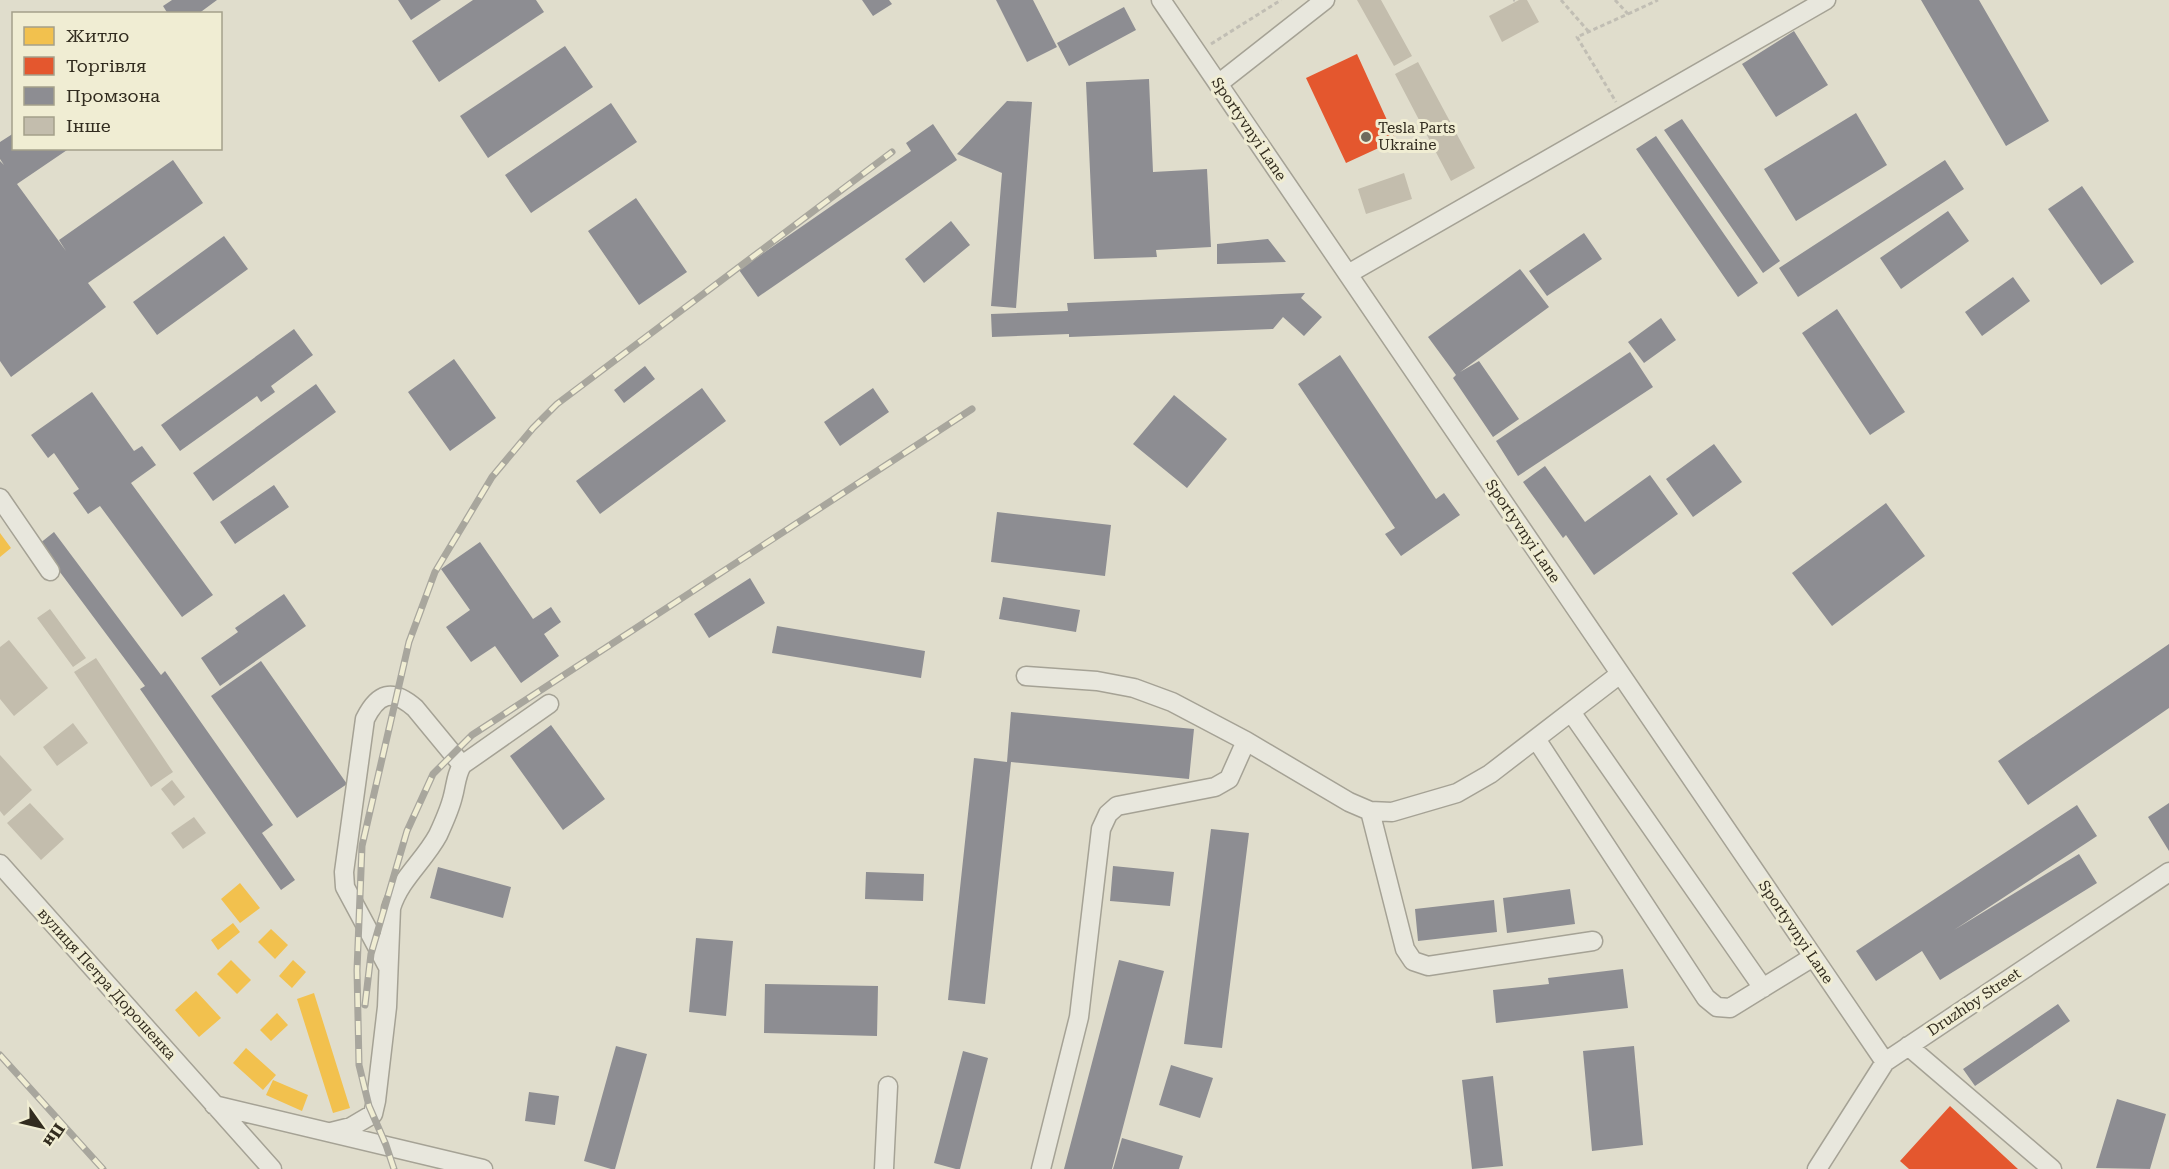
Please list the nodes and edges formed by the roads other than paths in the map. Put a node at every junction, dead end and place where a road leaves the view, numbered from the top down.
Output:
1 (1161, 0) edge
2 (1325, 0) edge
3 (1814, 3) edge
4 (1218, 84) junction
5 (1348, 274) junction
6 (0, 498) edge
7 (50, 571) dead end
8 (1620, 674) junction
9 (1026, 676) dead end
10 (549, 704) dead end
11 (1571, 712) junction
12 (1536, 739) junction
13 (1246, 741) junction
14 (462, 765) junction
15 (1370, 812) junction
16 (0, 864) edge
17 (2169, 872) edge
18 (1593, 941) dead end
19 (1813, 957) junction
20 (389, 969) junction
21 (1763, 988) junction
22 (1908, 1046) junction
23 (1885, 1062) junction
24 (888, 1086) dead end
25 (214, 1105) junction
26 (331, 1132) junction
27 (272, 1169) edge
28 (483, 1169) edge
29 (884, 1169) edge
30 (1041, 1169) edge
31 (1817, 1169) edge
32 (2052, 1169) edge

1 - 4 street, Sportyvnyi Lane
2 - 4 street
3 - 5 street
4 - 5 street, Sportyvnyi Lane
5 - 8 street, Sportyvnyi Lane
6 - 7 street
8 - 11 street
8 - 19 street, Sportyvnyi Lane
9 - 13 street
10 - 14 street
11 - 12 street
11 - 21 street
12 - 15 street
12 - 21 street
13 - 15 street
13 - 30 street
14 - 20 street
14 - 20 street
15 - 18 street
16 - 25 street, вулиця Петра Дорошенка
17 - 22 street, Druzhby Street
19 - 21 street
19 - 23 street, Sportyvnyi Lane
20 - 26 street
22 - 23 street, Druzhby Street
22 - 32 street
23 - 31 street, Druzhby Street
24 - 29 street
25 - 26 street
25 - 27 street, вулиця Петра Дорошенка
26 - 28 street

